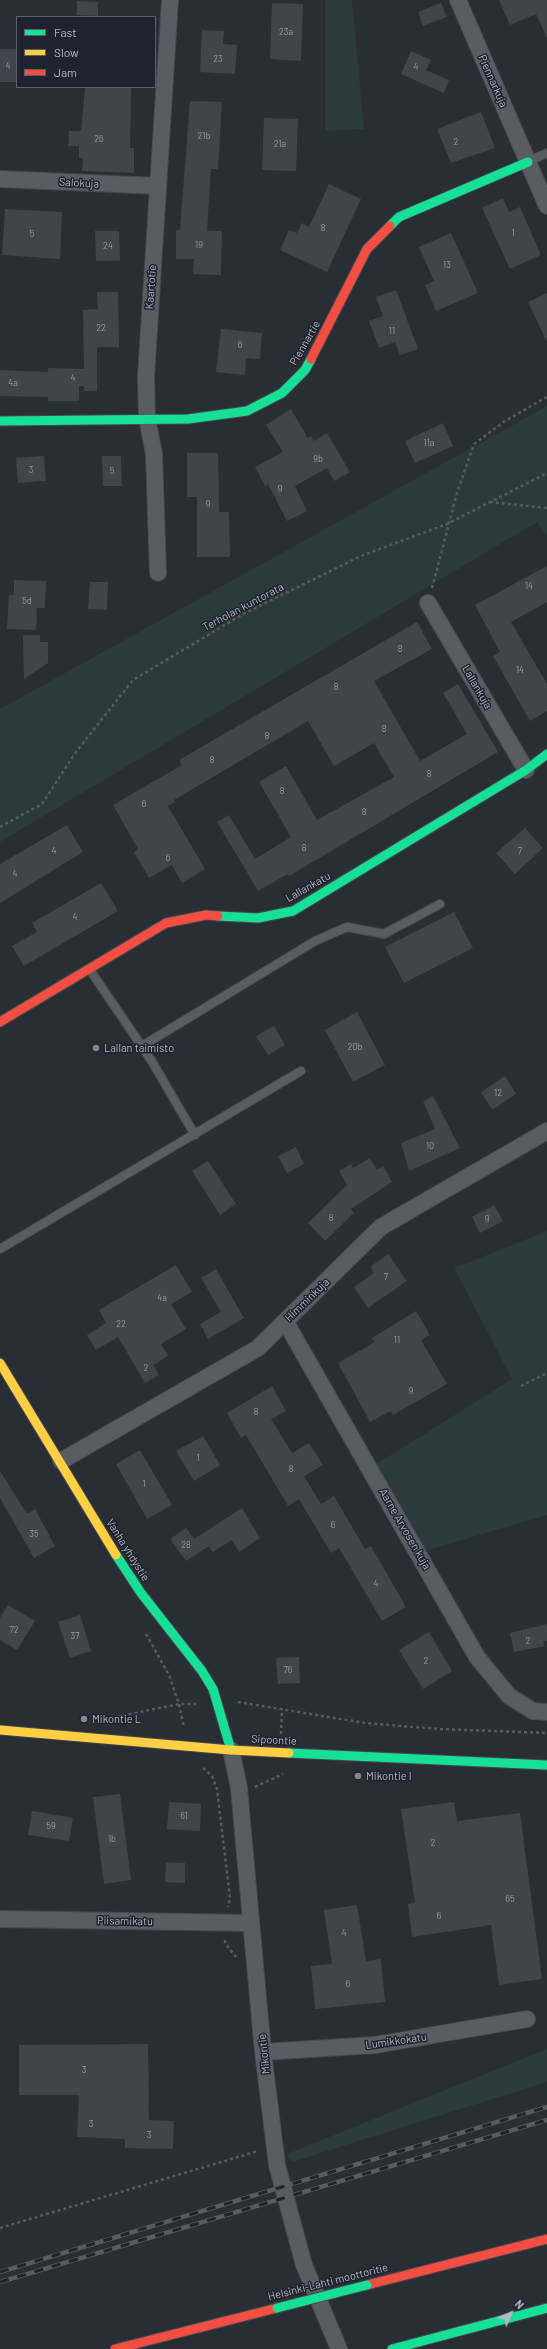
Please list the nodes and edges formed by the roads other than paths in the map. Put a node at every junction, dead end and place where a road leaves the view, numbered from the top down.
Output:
1 (170, 0) edge
2 (458, 0) edge
3 (547, 153) edge
4 (528, 162) junction
5 (0, 179) edge
6 (158, 186) junction
7 (547, 206) edge
8 (147, 418) junction
9 (0, 421) edge
10 (158, 573) dead end
11 (428, 603) road end
12 (547, 754) edge
13 (526, 770) junction
14 (440, 904) dead end
15 (90, 969) junction
16 (0, 1022) edge
17 (142, 1046) junction
18 (302, 1071) dead end
19 (547, 1131) edge
20 (195, 1134) junction
21 (0, 1249) edge
22 (285, 1321) junction
23 (0, 1363) edge
24 (61, 1461) junction
25 (547, 1712) edge
26 (0, 1730) edge
27 (231, 1750) junction
28 (547, 1765) edge
29 (0, 1919) edge
30 (251, 1923) junction
31 (528, 2020) dead end
32 (263, 2052) junction
33 (547, 2239) edge
34 (547, 2308) edge
35 (115, 2349) edge
36 (339, 2349) edge
37 (392, 2349) edge

1 - 6 street, Kaartotie
2 - 4 street, Piennarkuja
3 - 4 lane, Piennartie
4 - 7 street, Piennarkuja
4 - 8 main road, Piennartie
5 - 6 street, Salokuja
6 - 8 street, Kaartotie
8 - 9 main road, Piennartie
8 - 10 street, Kaartotie
11 - 13 street, Lallankuja
12 - 13 main road, Lallankatu
13 - 15 main road, Lallankatu
14 - 17 lane
15 - 16 main road, Lallankatu
15 - 17 lane
17 - 20 lane
18 - 20 lane
19 - 22 street, Himminkuja
20 - 21 lane
22 - 24 street, Himminkuja
22 - 25 street, Aarne Arvosen kuja
23 - 24 main road, Vanha yhdystie
24 - 27 main road, Vanha yhdystie
26 - 27 main road, Sipoontie
27 - 28 main road, Sipoontie
27 - 30 street, Mikontie
29 - 30 street, Piisamikatu
30 - 32 street, Mikontie
31 - 32 street, Lumikkokatu
32 - 36 street, Mikontie
33 - 35 main road, Helsinki-Lahti moottoritie, bridge
34 - 37 main road

